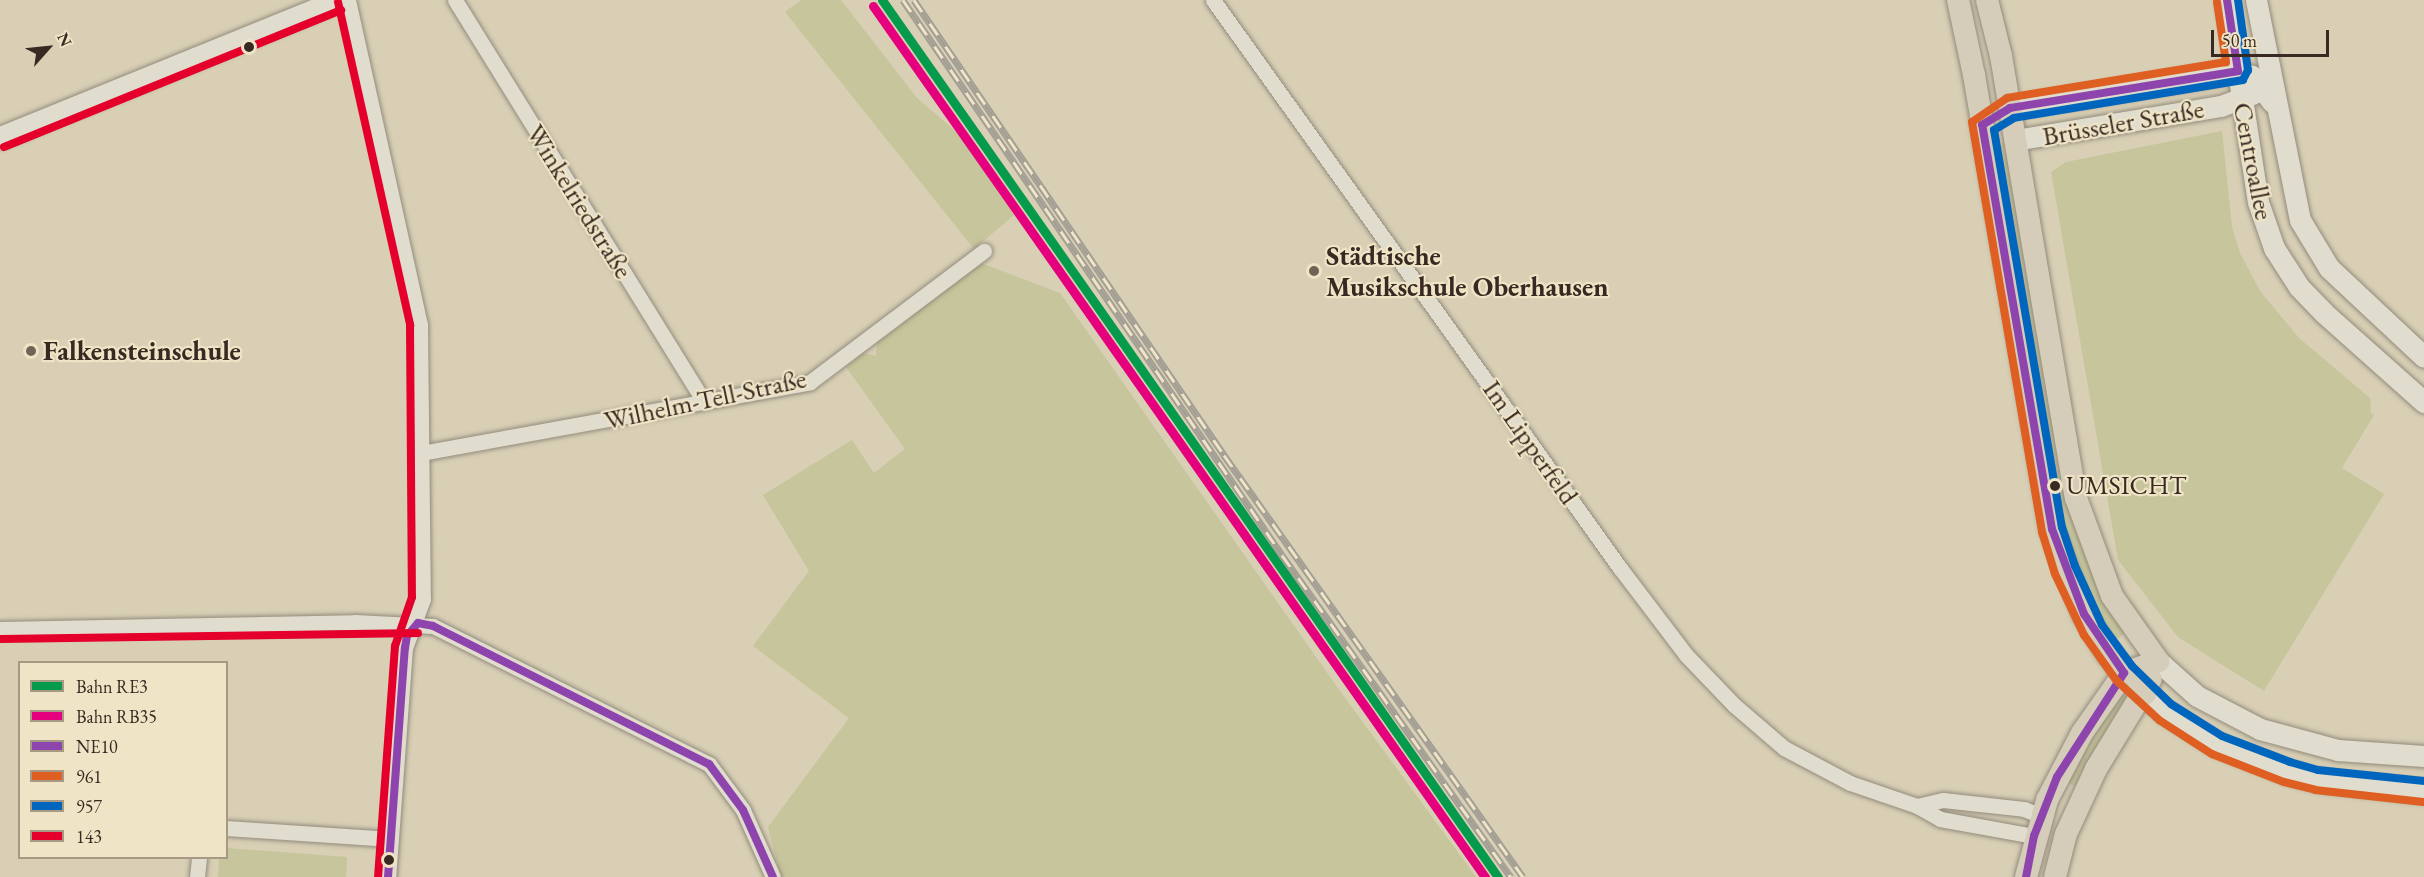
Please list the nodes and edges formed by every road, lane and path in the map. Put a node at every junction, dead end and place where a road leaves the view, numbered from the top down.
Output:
1 (337, 0) edge
2 (348, 0) edge
3 (455, 0) edge
4 (1213, 0) edge
5 (1958, 0) edge
6 (1987, 0) edge
7 (2227, 0) edge
8 (2256, 0) edge
9 (2238, 71) junction
10 (2265, 77) junction
11 (2242, 100) junction
12 (2010, 108) junction
13 (1982, 125) junction
14 (0, 137) edge
15 (2015, 140) junction
16 (984, 251) dead end
17 (2424, 357) edge
18 (704, 402) junction
19 (2424, 402) edge
20 (422, 453) junction
21 (418, 623) junction
22 (0, 629) edge
23 (2158, 661) junction
24 (2124, 673) junction
25 (2145, 694) junction
26 (2424, 756) edge
27 (2424, 793) edge
28 (1917, 806) junction
29 (2038, 826) junction
30 (228, 828) edge
31 (2066, 834) junction
32 (391, 839) junction
33 (199, 859) edge
34 (197, 877) edge
35 (387, 877) edge
36 (773, 877) edge
37 (2026, 877) edge
38 (2055, 877) edge

1 - 14 street
2 - 20 street
3 - 18 street, Winkelriedstraße
4 - 28 street, Im Lipperfeld
5 - 13 main road
6 - 12 main road
7 - 9 street, Centroallee
8 - 10 street, Centroallee
9 - 10 street
9 - 11 street, Centroallee
9 - 12 street, Brüsseler Straße
10 - 11 street, Brüsseler Straße
10 - 17 street, Centroallee
11 - 15 street, Brüsseler Straße
11 - 19 street, Centroallee
12 - 13 main road
12 - 15 main road
13 - 15 main road
13 - 24 main road
15 - 23 main road
16 - 18 street, Wilhelm-Tell-Straße
18 - 20 street, Wilhelm-Tell-Straße
20 - 21 street
21 - 22 street
21 - 32 street
21 - 36 street
23 - 24 main road
23 - 25 main road
23 - 26 street
24 - 25 main road
24 - 29 main road
25 - 27 street
25 - 31 main road
28 - 29 street, Im Lipperfeld
28 - 29 street, Im Lipperfeld
29 - 31 main road
29 - 37 main road
30 - 32 street
31 - 38 main road
32 - 35 street
33 - 34 street

